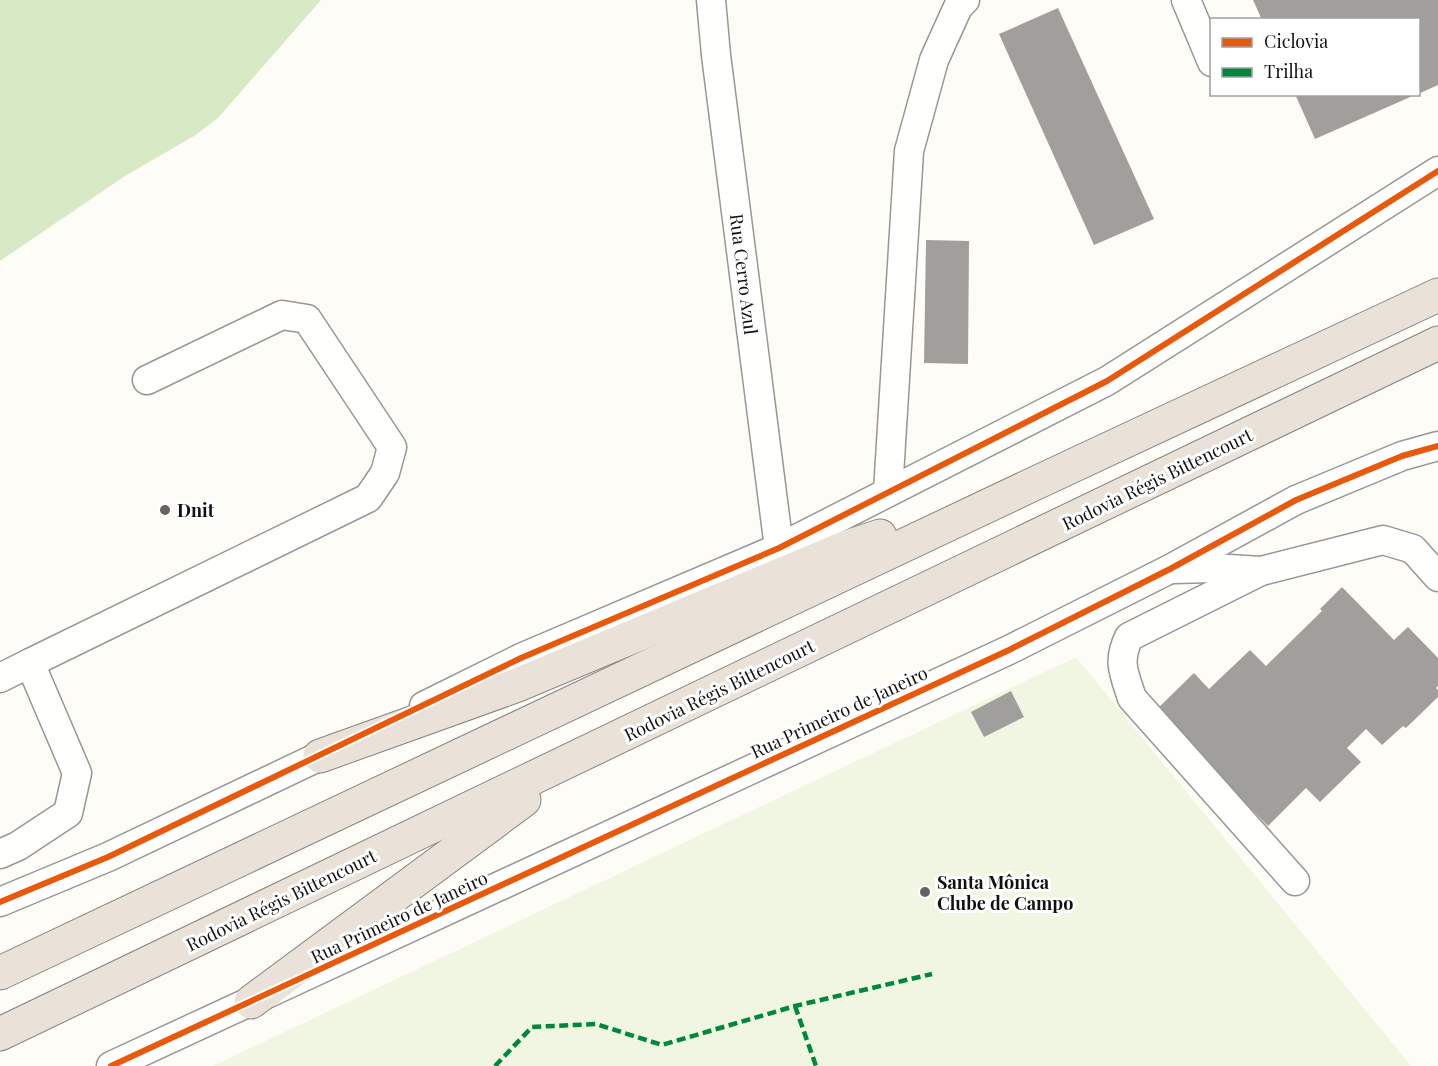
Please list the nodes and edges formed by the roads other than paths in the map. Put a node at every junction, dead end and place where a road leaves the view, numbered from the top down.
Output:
1 (711, 0) edge
2 (965, 0) edge
3 (1186, 0) edge
4 (1210, 57) edge
5 (1438, 171) edge
6 (1438, 295) edge
7 (1438, 343) edge
8 (147, 380) dead end
9 (1438, 446) edge
10 (1040, 481) junction
11 (888, 492) junction
12 (779, 548) junction
13 (1170, 569) junction
14 (1261, 572) junction
15 (1438, 577) edge
16 (30, 663) junction
17 (0, 678) edge
18 (584, 754) junction
19 (320, 756) junction
20 (0, 855) edge
21 (1295, 881) dead end
22 (0, 902) edge
23 (0, 973) edge
24 (251, 1002) junction
25 (0, 1034) edge
26 (111, 1066) edge

1 - 12 street, Rua Cerro Azul
2 - 11 street
3 - 4 street
5 - 11 street
6 - 10 highway
7 - 18 highway, Rodovia Régis Bittencourt
8 - 16 street
9 - 13 street, Rua Primeiro de Janeiro
10 - 19 highway
10 - 23 highway
11 - 12 street
12 - 19 street
13 - 14 street
13 - 24 street, Rua Primeiro de Janeiro
14 - 15 street
14 - 21 street
16 - 17 street
16 - 20 street
18 - 24 highway
18 - 25 highway, Rodovia Régis Bittencourt
19 - 22 street
24 - 26 street, Rua Primeiro de Janeiro

